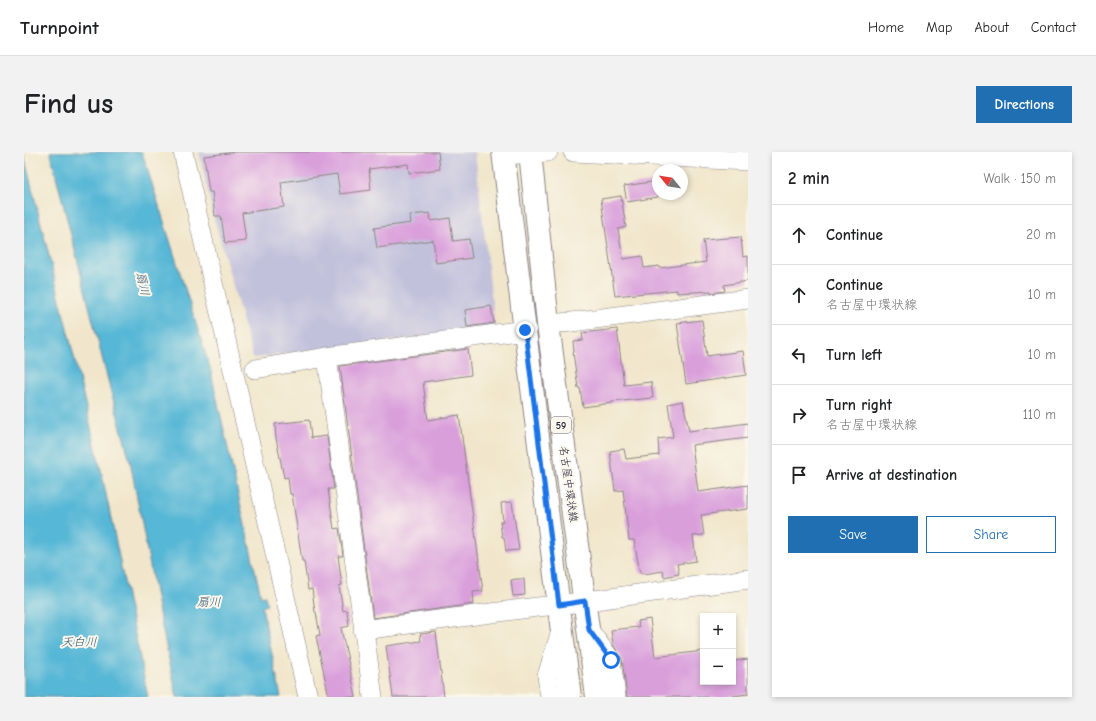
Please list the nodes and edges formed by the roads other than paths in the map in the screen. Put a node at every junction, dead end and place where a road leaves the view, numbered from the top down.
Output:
1 (183, 152) edge
2 (536, 152) edge
3 (573, 152) edge
4 (504, 154) edge
5 (748, 161) edge
6 (748, 300) edge
7 (548, 324) junction
8 (525, 330) junction
9 (327, 357) junction
10 (255, 369) dead end
11 (748, 578) edge
12 (585, 601) junction
13 (559, 605) junction
14 (364, 630) junction
15 (562, 630) junction
16 (589, 630) junction
17 (308, 697) edge
18 (373, 697) edge
19 (550, 697) edge
20 (570, 697) edge
21 (597, 697) edge
22 (616, 697) edge

1 - 17 street
2 - 4 street
2 - 7 main road, 名古屋中環状線 / 59
3 - 5 street
4 - 8 main road, 59
6 - 7 street
7 - 12 main road, 名古屋中環状線 / 59
8 - 9 street
8 - 13 main road, 59
9 - 10 street
9 - 14 street
11 - 12 street
12 - 13 street
12 - 16 main road, 名古屋中環状線 / 59
13 - 14 street
13 - 15 main road, 59
14 - 18 street
15 - 19 street
15 - 20 main road, 59
16 - 21 main road, 名古屋中環状線 / 59
16 - 22 street

